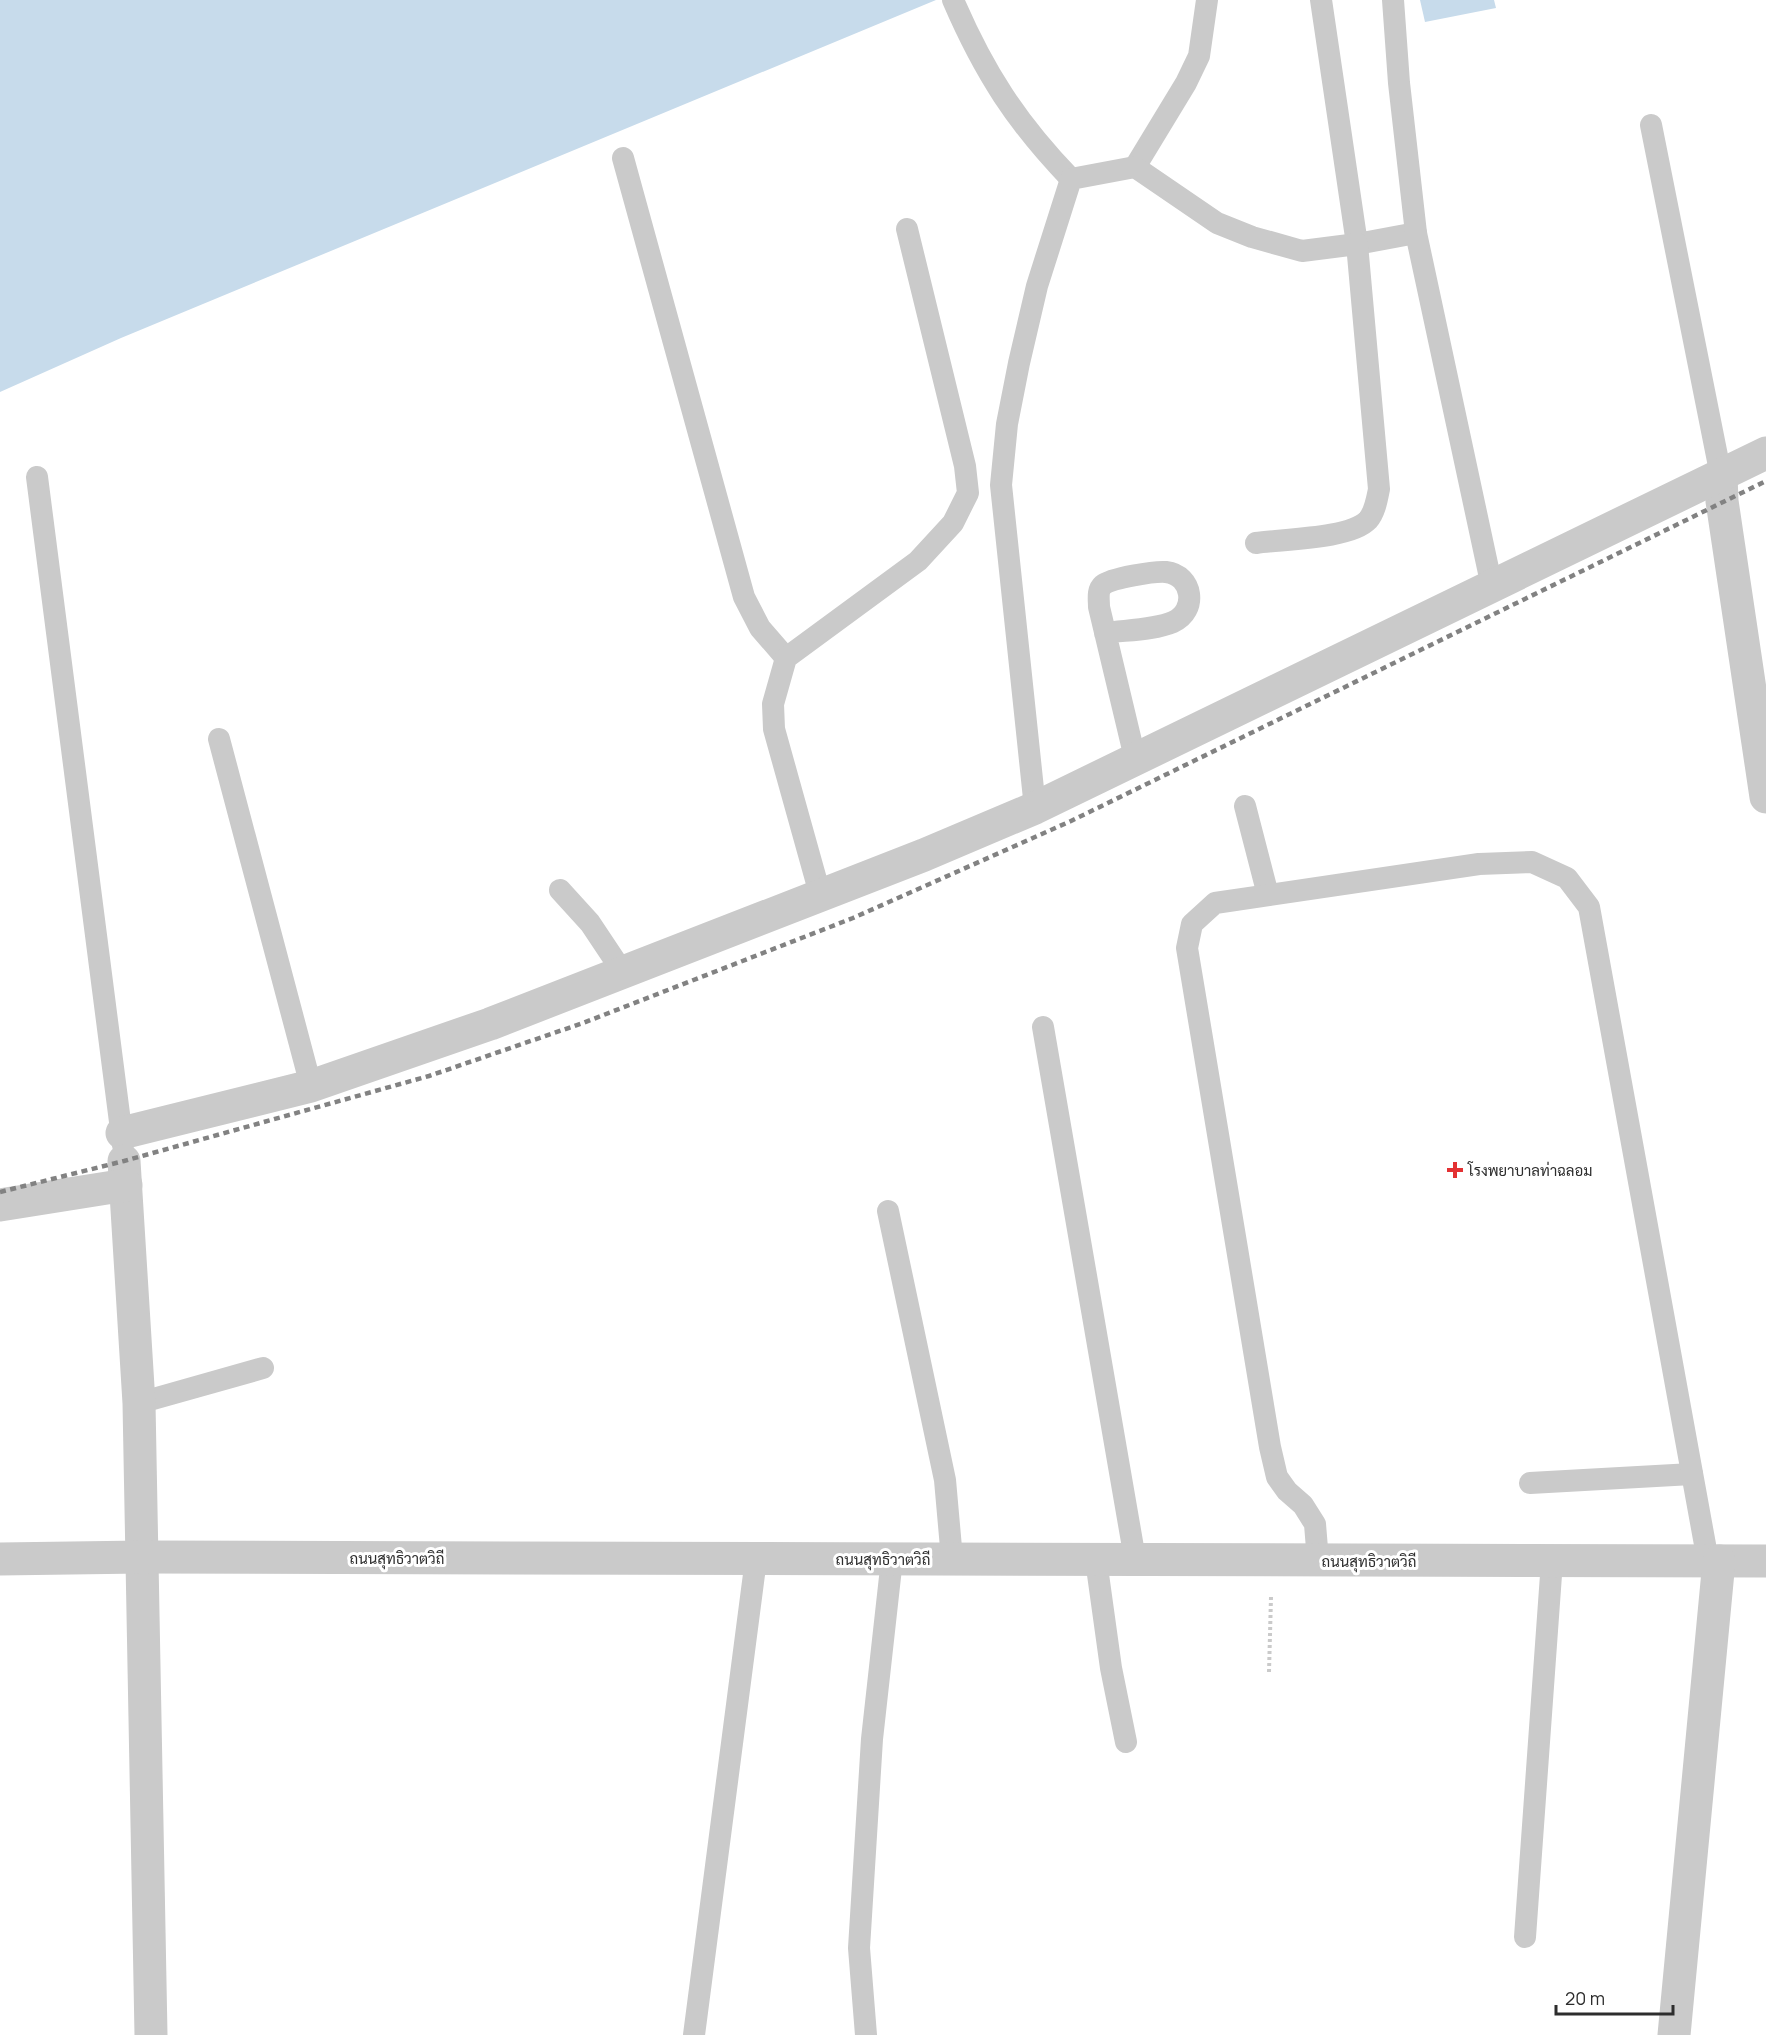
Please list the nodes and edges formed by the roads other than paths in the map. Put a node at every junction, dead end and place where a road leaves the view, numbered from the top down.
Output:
1 (953, 0) edge
2 (1207, 0) edge
3 (1321, 0) edge
4 (1393, 0) edge
5 (1651, 125) dead end
6 (623, 158) dead end
7 (1135, 167) junction
8 (1071, 179) junction
9 (907, 229) dead end
10 (1416, 233) junction
11 (1357, 244) junction
12 (1766, 453) edge
13 (1721, 476) junction
14 (37, 477) dead end
15 (1256, 543) dead end
16 (1492, 587) junction
17 (1105, 633) dead end
18 (786, 658) junction
19 (219, 739) dead end
20 (1136, 758) junction
21 (1766, 797) edge
22 (1245, 806) dead end
23 (1035, 808) junction
24 (560, 890) dead end
25 (820, 894) junction
26 (1268, 896) junction
27 (624, 974) junction
28 (1043, 1027) dead end
29 (311, 1086) junction
30 (124, 1160) junction
31 (0, 1205) edge
32 (888, 1211) dead end
33 (263, 1368) dead end
34 (139, 1403) junction
35 (1692, 1474) junction
36 (1530, 1482) dead end
37 (142, 1557) junction
38 (0, 1559) edge
39 (756, 1559) junction
40 (892, 1559) junction
41 (952, 1559) junction
42 (1136, 1559) junction
43 (1096, 1560) junction
44 (1318, 1561) junction
45 (1552, 1561) junction
46 (1714, 1561) junction
47 (1766, 1561) edge
48 (1126, 1742) dead end
49 (1525, 1937) dead end
50 (151, 2035) edge
51 (694, 2035) edge
52 (866, 2035) edge
53 (1674, 2035) edge

1 - 8 lane
2 - 7 lane
3 - 11 lane
4 - 10 lane
5 - 13 lane
6 - 18 lane
7 - 8 lane
7 - 11 lane
8 - 23 lane
9 - 18 lane
10 - 11 lane
10 - 16 lane
11 - 15 lane
12 - 13 street
13 - 16 street
13 - 21 street
14 - 30 lane
16 - 20 street
17 - 20 lane
18 - 25 lane
19 - 29 lane
20 - 23 street
22 - 26 lane
23 - 25 street
24 - 27 lane
25 - 27 street
26 - 35 lane
26 - 44 lane
27 - 29 street
28 - 42 lane
29 - 30 street
30 - 31 street
30 - 34 street
32 - 41 lane
33 - 34 lane
34 - 37 street
35 - 36 lane
35 - 46 lane
37 - 38 street, ถนนสุทธิวาตวิถี
37 - 39 street, ถนนสุทธิวาตวิถี
37 - 50 street
39 - 40 street, ถนนสุทธิวาตวิถี
39 - 51 lane
40 - 41 street, ถนนสุทธิวาตวิถี
40 - 52 lane
41 - 43 street, ถนนสุทธิวาตวิถี
42 - 43 street, ถนนสุทธิวาตวิถี
42 - 44 street, ถนนสุทธิวาตวิถี
43 - 48 lane
44 - 45 street, ถนนสุทธิวาตวิถี
45 - 46 street, ถนนสุทธิวาตวิถี
45 - 49 lane
46 - 47 street, ถนนสุทธิวาตวิถี
46 - 53 street

